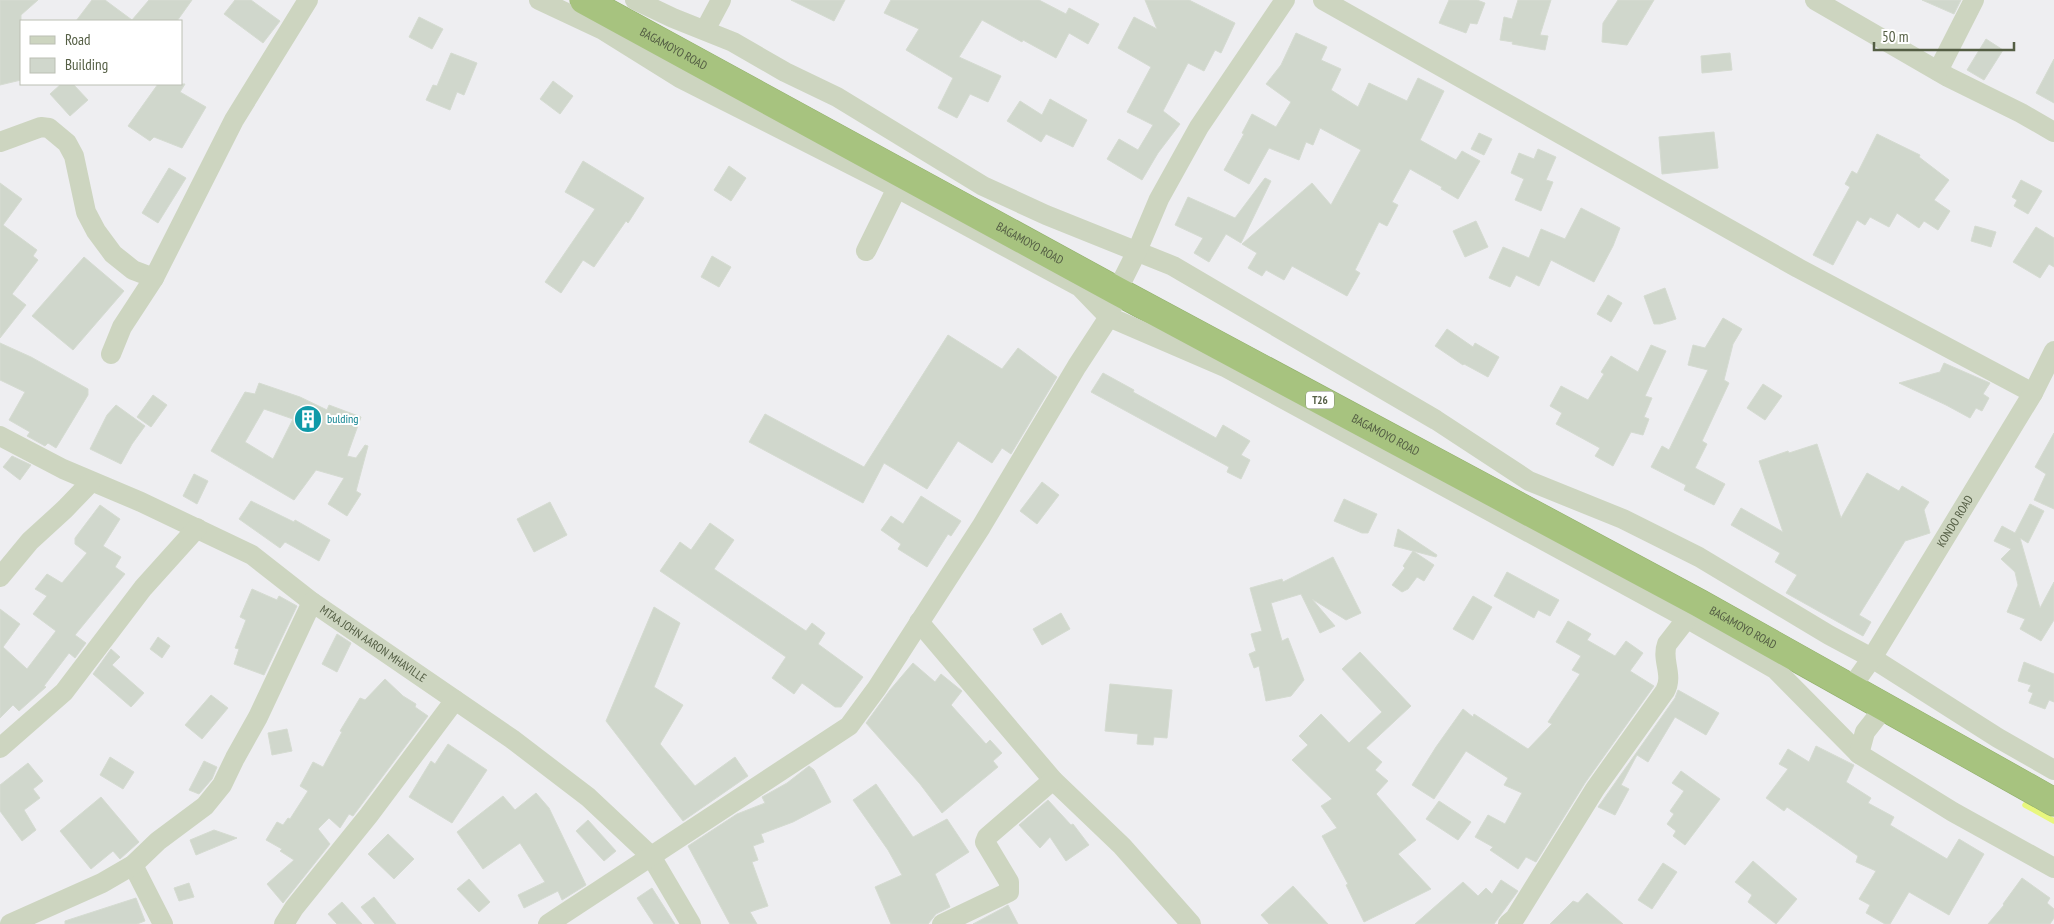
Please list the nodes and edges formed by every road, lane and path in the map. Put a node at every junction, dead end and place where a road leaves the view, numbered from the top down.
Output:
1 (308, 0) edge
2 (539, 0) edge
3 (584, 0) edge
4 (635, 0) edge
5 (721, 0) edge
6 (1285, 0) edge
7 (1323, 0) edge
8 (1814, 0) edge
9 (1974, 0) edge
10 (705, 30) junction
11 (1938, 71) junction
12 (2054, 132) edge
13 (0, 142) edge
14 (897, 188) junction
15 (866, 251) dead end
16 (1137, 251) junction
17 (154, 278) junction
18 (1117, 291) junction
19 (1109, 317) junction
20 (2054, 351) edge
21 (111, 354) dead end
22 (2033, 393) junction
23 (0, 436) edge
24 (91, 482) junction
25 (196, 528) junction
26 (0, 577) edge
27 (312, 602) junction
28 (1694, 611) junction
29 (919, 622) junction
30 (1872, 658) junction
31 (1850, 689) junction
32 (455, 700) junction
33 (1884, 708) junction
34 (0, 748) edge
35 (1859, 754) junction
36 (2054, 770) edge
37 (1053, 780) junction
38 (2054, 802) edge
39 (651, 856) junction
40 (133, 865) junction
41 (2054, 868) edge
42 (1515, 922) edge
43 (10, 924) edge
44 (163, 924) edge
45 (284, 924) edge
46 (548, 924) edge
47 (691, 924) edge
48 (942, 924) edge
49 (1191, 924) edge

1 - 17 street
2 - 14 street
3 - 18 highway, BAGAMOYO ROAD / T26
4 - 10 street
5 - 10 street
6 - 16 street
7 - 22 street
8 - 11 street
9 - 11 street
10 - 16 street
11 - 12 street
13 - 17 street
14 - 15 street
14 - 19 street
16 - 18 street
16 - 30 street
17 - 21 street
18 - 19 street
18 - 28 highway, BAGAMOYO ROAD / T26
19 - 28 street
19 - 29 street
20 - 22 street, KONDO ROAD
22 - 30 street, KONDO ROAD
23 - 24 street, MTAA JOHN AARON MHAVILLE
24 - 25 street, MTAA JOHN AARON MHAVILLE
24 - 26 street
25 - 27 street, MTAA JOHN AARON MHAVILLE
25 - 34 street
27 - 32 street, MTAA JOHN AARON MHAVILLE
27 - 40 street
28 - 31 highway, BAGAMOYO ROAD / T26
28 - 35 street
28 - 42 street
29 - 37 street
29 - 39 street
30 - 31 street, KONDO ROAD
30 - 36 street
31 - 33 highway, BAGAMOYO ROAD / T26
32 - 39 street, MTAA JOHN AARON MHAVILLE
32 - 45 street
33 - 35 street
33 - 38 highway, BAGAMOYO ROAD / T26
35 - 41 street
37 - 48 street
37 - 49 street
39 - 46 street
39 - 47 street, MTAA JOHN AARON MHAVILLE
40 - 43 street
40 - 44 street

